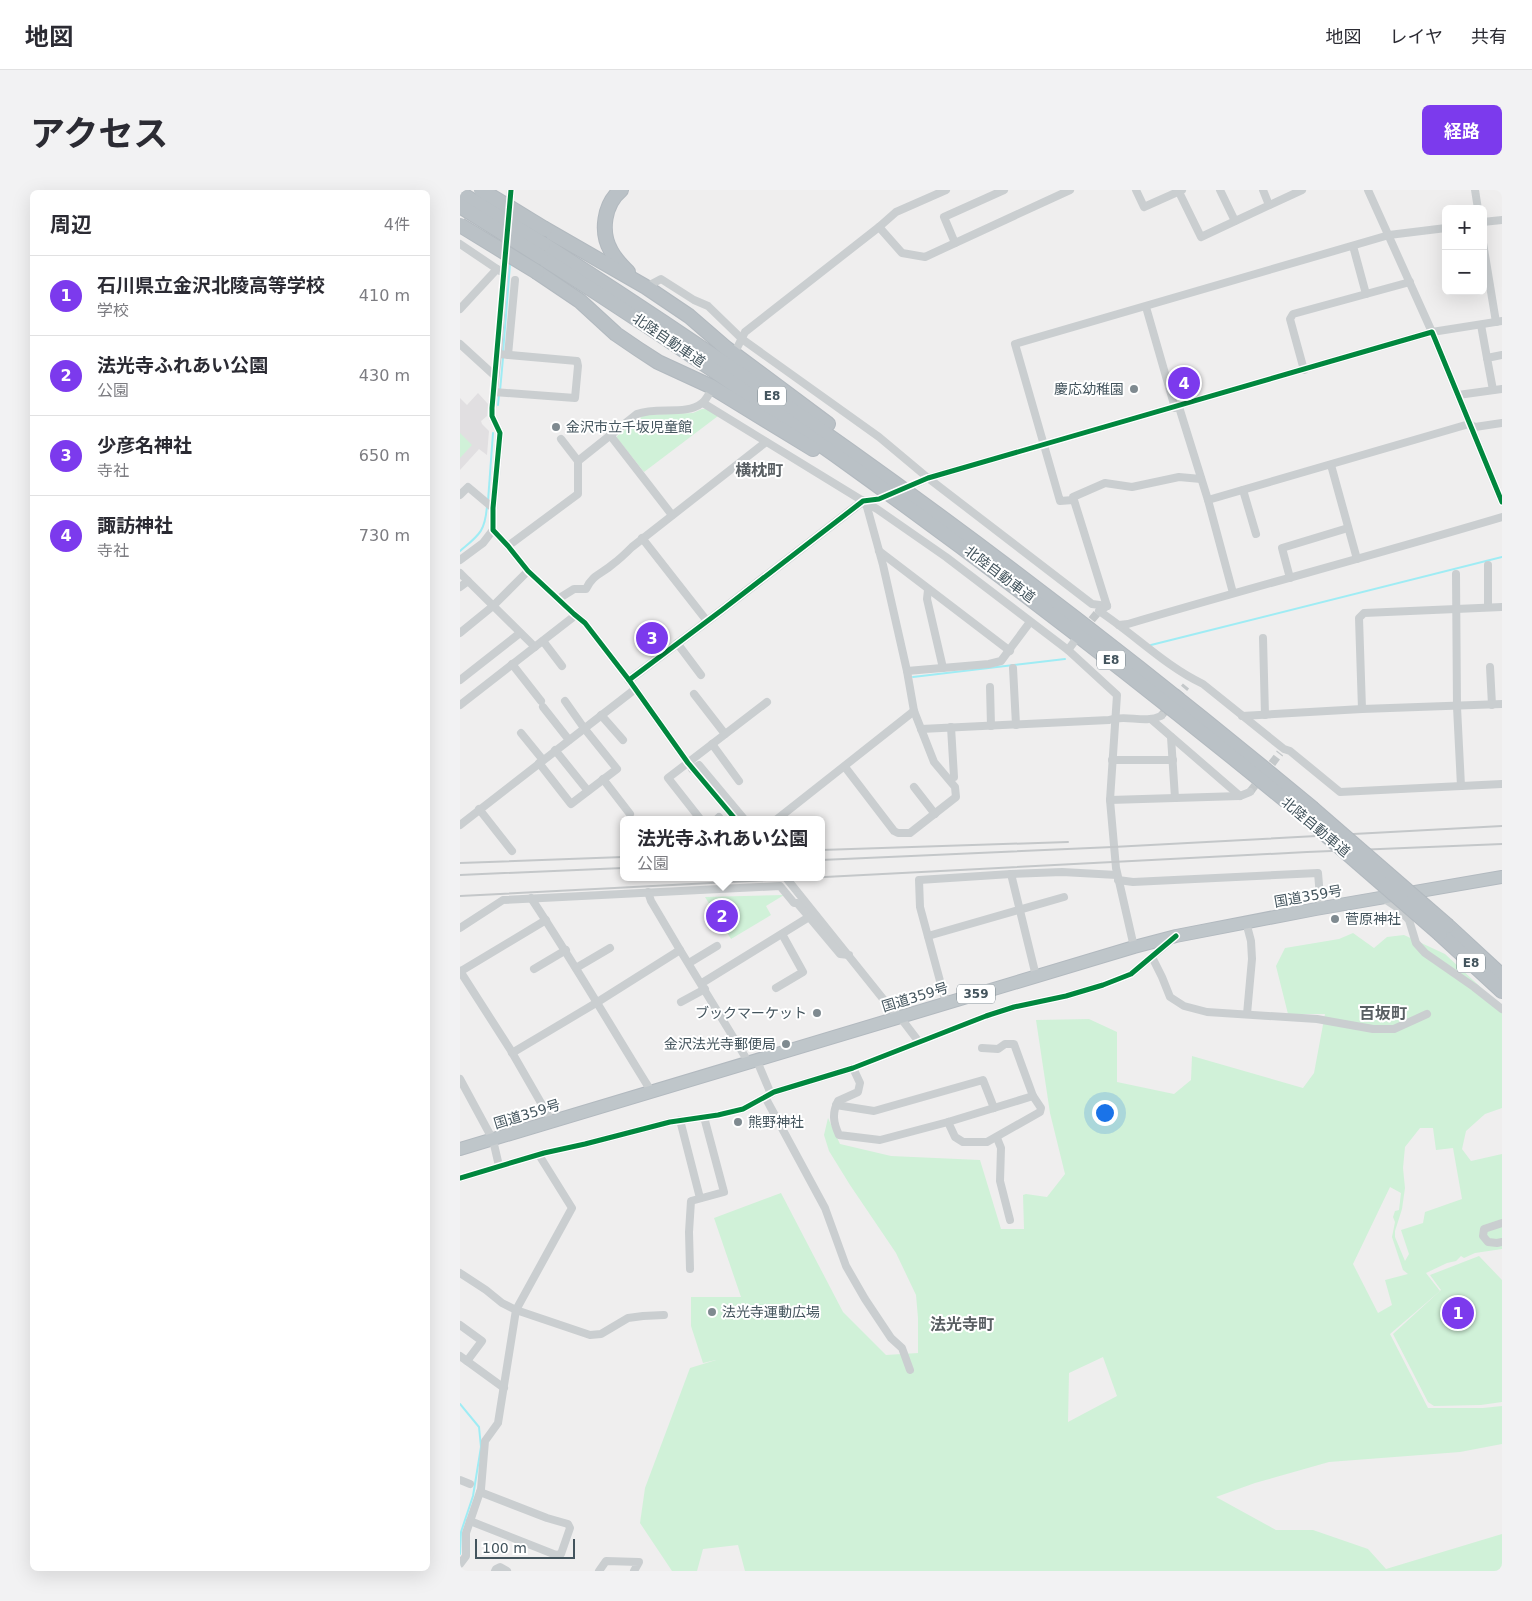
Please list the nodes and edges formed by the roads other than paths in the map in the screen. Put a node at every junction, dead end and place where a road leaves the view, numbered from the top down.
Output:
1 (481, 190) edge
2 (511, 190) edge
3 (621, 190) edge
4 (946, 190) edge
5 (1004, 190) edge
6 (1070, 190) edge
7 (1136, 190) edge
8 (1220, 190) edge
9 (1263, 190) edge
10 (1302, 190) edge
11 (1368, 190) edge
12 (1475, 190) edge
13 (1180, 191) edge
14 (460, 192) edge
15 (1270, 205) junction
16 (1477, 205) edge
17 (460, 206) edge
18 (1502, 220) edge
19 (1234, 221) junction
20 (1487, 222) edge
21 (460, 225) edge
22 (879, 227) junction
23 (1442, 228) edge
24 (1389, 235) junction
25 (955, 243) junction
26 (460, 244) edge
27 (1353, 246) junction
28 (542, 250) junction
29 (1484, 250) edge
30 (500, 271) junction
31 (515, 280) dead end
32 (1410, 282) junction
33 (646, 287) junction
34 (1366, 294) junction
35 (1146, 307) junction
36 (460, 309) edge
37 (1499, 322) edge
38 (1481, 324) junction
39 (1432, 332) junction
40 (742, 339) junction
41 (460, 344) edge
42 (737, 348) dead end
43 (503, 355) junction
44 (1502, 355) edge
45 (1487, 358) junction
46 (1304, 370) junction
47 (495, 376) junction
48 (1502, 389) edge
49 (1493, 390) junction
50 (498, 392) junction
51 (709, 394) dead end
52 (1458, 395) junction
53 (703, 403) junction
54 (1177, 407) junction
55 (1502, 423) edge
56 (1469, 424) junction
57 (610, 435) junction
58 (561, 439) dead end
59 (766, 442) junction
60 (1044, 445) junction
61 (578, 461) junction
62 (1331, 465) junction
63 (928, 478) junction
64 (1201, 479) junction
65 (917, 483) dead end
66 (1243, 490) junction
67 (460, 494) edge
68 (1501, 498) edge
69 (879, 499) dead end
70 (1073, 500) junction
71 (1208, 500) junction
72 (863, 501) junction
73 (490, 505) junction
74 (672, 515) junction
75 (922, 516) junction
76 (1502, 517) edge
77 (1348, 528) junction
78 (493, 530) junction
79 (1256, 534) dead end
80 (642, 538) junction
81 (508, 546) junction
82 (878, 550) junction
83 (996, 556) junction
84 (460, 560) edge
85 (1357, 560) junction
86 (1488, 564) dead end
87 (528, 571) junction
88 (460, 573) edge
89 (1456, 574) dead end
90 (1290, 578) junction
91 (468, 580) junction
92 (460, 587) edge
93 (928, 590) junction
94 (1233, 593) junction
95 (558, 599) junction
96 (493, 606) junction
97 (1107, 606) junction
98 (1488, 607) junction
99 (1502, 607) edge
100 (1456, 609) junction
101 (574, 614) junction
102 (707, 621) junction
103 (1030, 622) junction
104 (1120, 625) junction
105 (460, 633) edge
106 (520, 633) junction
107 (1263, 638) dead end
108 (543, 641) junction
109 (1074, 642) dead end
110 (677, 643) junction
111 (535, 647) junction
112 (1068, 650) junction
113 (1010, 651) junction
114 (512, 664) junction
115 (562, 666) dead end
116 (1490, 667) dead end
117 (942, 668) junction
118 (1013, 668) dead end
119 (907, 671) junction
120 (701, 675) dead end
121 (1192, 679) junction
122 (460, 680) edge
123 (628, 680) junction
124 (1186, 686) tunnel mouth
125 (990, 687) dead end
126 (634, 690) junction
127 (694, 694) dead end
128 (565, 701) dead end
129 (767, 702) dead end
130 (1502, 704) edge
131 (460, 705) edge
132 (1492, 705) junction
133 (1457, 707) junction
134 (1362, 709) junction
135 (914, 711) junction
136 (601, 715) junction
137 (1265, 715) junction
138 (1161, 716) tunnel mouth
139 (1242, 716) junction
140 (1115, 718) junction
141 (1152, 720) junction
142 (1016, 724) junction
143 (991, 726) junction
144 (951, 727) junction
145 (584, 728) junction
146 (921, 729) junction
147 (521, 733) dead end
148 (725, 734) junction
149 (1171, 737) junction
150 (569, 740) junction
151 (623, 740) dead end
152 (712, 744) junction
153 (555, 750) junction
154 (1112, 760) junction
155 (1173, 760) junction
156 (541, 762) junction
157 (690, 766) junction
158 (845, 767) junction
159 (954, 777) dead end
160 (603, 780) junction
161 (739, 781) dead end
162 (1502, 784) edge
163 (1461, 786) junction
164 (914, 788) dead end
165 (588, 791) junction
166 (1250, 792) tunnel mouth
167 (1240, 796) junction
168 (1175, 798) junction
169 (1110, 800) junction
170 (479, 809) junction
171 (630, 814) dead end
172 (935, 814) junction
173 (698, 816) edge
174 (733, 816) edge
175 (742, 816) edge
176 (781, 816) edge
177 (460, 825) edge
178 (512, 851) dead end
179 (1011, 874) junction
180 (1502, 877) edge
181 (1118, 878) junction
182 (789, 881) edge
183 (648, 892) junction
184 (1064, 897) dead end
185 (531, 898) junction
186 (1383, 898) junction
187 (1321, 908) junction
188 (1020, 909) junction
189 (809, 917) junction
190 (546, 920) junction
191 (1246, 922) junction
192 (460, 928) edge
193 (1444, 930) junction
194 (782, 934) junction
195 (928, 936) junction
196 (1176, 936) junction
197 (717, 946) dead end
198 (1134, 946) junction
199 (610, 948) dead end
200 (566, 950) junction
201 (680, 950) junction
202 (850, 956) junction
203 (1152, 957) junction
204 (689, 963) junction
205 (576, 968) junction
206 (534, 969) dead end
207 (460, 971) edge
208 (1036, 976) junction
209 (1502, 976) edge
210 (468, 985) junction
211 (703, 986) junction
212 (776, 988) dead end
213 (460, 990) edge
214 (1502, 991) edge
215 (681, 1002) dead end
216 (596, 1003) junction
217 (946, 1003) junction
218 (1502, 1009) edge
219 (1247, 1014) junction
220 (1427, 1014) dead end
221 (900, 1017) junction
222 (919, 1042) junction
223 (982, 1048) dead end
224 (512, 1053) junction
225 (753, 1062) junction
226 (853, 1068) junction
227 (460, 1079) edge
228 (651, 1092) junction
229 (768, 1095) junction
230 (1034, 1096) junction
231 (836, 1105) junction
232 (994, 1108) junction
233 (704, 1117) junction
234 (680, 1120) junction
235 (552, 1122) junction
236 (948, 1122) junction
237 (997, 1138) junction
238 (493, 1140) junction
239 (460, 1149) edge
240 (539, 1154) junction
241 (499, 1166) junction
242 (460, 1178) edge
243 (700, 1198) junction
244 (1010, 1220) dead end
245 (1502, 1223) edge
246 (1502, 1242) edge
247 (690, 1269) dead end
248 (460, 1273) edge
249 (516, 1310) junction
250 (664, 1315) dead end
251 (460, 1325) edge
252 (460, 1356) edge
253 (467, 1361) junction
254 (910, 1370) dead end
255 (504, 1388) junction
256 (460, 1480) edge
257 (470, 1484) dead end
258 (480, 1492) junction
259 (470, 1521) junction
260 (460, 1564) edge
261 (495, 1571) edge
262 (507, 1571) edge
263 (599, 1571) edge
264 (634, 1571) edge

1 - 33 highway, bridge
2 - 30 street
3 - 33 highway
4 - 22 street
5 - 25 street
6 - 25 street
7 - 13 street
8 - 19 street
9 - 15 street
10 - 15 street
11 - 24 street
12 - 16 street
13 - 19 street
14 - 28 highway, 北陸自動車道 / E8, bridge
15 - 19 street
17 - 28 highway, 北陸自動車道 / E8, bridge
18 - 20 street
21 - 75 highway, bridge
22 - 25 street
22 - 40 street
23 - 24 street
24 - 27 street
24 - 32 street
26 - 30 street
27 - 34 street
27 - 35 street
28 - 75 highway, 北陸自動車道 / E8
28 - 83 highway, 北陸自動車道 / E8
29 - 37 street
30 - 36 street
30 - 43 street
31 - 43 street
32 - 34 street
32 - 39 street
33 - 40 street
33 - 83 highway
34 - 46 street
35 - 54 street
35 - 60 street
37 - 38 street
38 - 39 street
38 - 45 street
39 - 46 street
39 - 52 street
40 - 42 street
40 - 63 street
41 - 47 street
43 - 47 street
43 - 50 street
44 - 45 street
45 - 49 street
46 - 54 street
47 - 50 street
48 - 49 street
49 - 52 street
50 - 73 street
51 - 53 street
52 - 56 street
53 - 57 street
53 - 59 street
54 - 60 street
54 - 64 street
55 - 56 street
56 - 62 street
56 - 68 street
57 - 61 street
57 - 74 street
58 - 61 street
59 - 72 street
59 - 74 street
60 - 63 street
60 - 70 street
61 - 81 street
62 - 66 street
62 - 77 street
63 - 65 street
63 - 97 street
64 - 70 street
64 - 71 street
66 - 71 street
66 - 79 street
67 - 73 street
69 - 72 street
70 - 97 street
71 - 94 street
72 - 82 street
72 - 102 street
72 - 103 street
73 - 78 street
74 - 80 street
75 - 193 highway, 北陸自動車道 / E8, bridge
76 - 85 street
77 - 85 street
77 - 90 street
78 - 81 street
78 - 84 street
80 - 95 street
80 - 102 street
81 - 87 street
82 - 93 street
82 - 119 street
83 - 193 highway, 北陸自動車道 / E8, bridge
85 - 90 street
86 - 98 street
87 - 95 street
87 - 96 street
88 - 91 street
89 - 100 street
90 - 94 street
91 - 92 street
91 - 96 street
93 - 113 street
93 - 117 street
94 - 104 street
95 - 101 street
96 - 105 street
96 - 106 street
97 - 104 street
98 - 99 street
98 - 100 street
100 - 133 street
100 - 134 street
101 - 108 street
101 - 123 street
102 - 110 street
103 - 112 street
103 - 113 street
104 - 121 street
106 - 111 street
106 - 122 street
107 - 137 street
108 - 111 street
108 - 115 street
109 - 112 street
110 - 120 street
110 - 123 street
111 - 114 street
112 - 140 street
113 - 117 street
114 - 131 street
114 - 150 street
116 - 132 street
117 - 119 street
118 - 142 street
119 - 135 street
121 - 124 street
121 - 139 street
123 - 126 street
125 - 143 street
126 - 136 street
126 - 157 street
127 - 148 street
128 - 145 street
129 - 148 street
130 - 132 street
132 - 133 street
133 - 134 street
133 - 163 street
134 - 137 street
135 - 146 street
135 - 158 street
136 - 145 street
136 - 151 street
137 - 139 street
138 - 141 street
139 - 163 street
140 - 141 street
140 - 142 street
140 - 154 street
141 - 149 street
142 - 143 street
143 - 144 street
144 - 146 street
144 - 159 street
145 - 150 street
145 - 160 street
146 - 172 street
147 - 156 street
148 - 152 street
149 - 155 street
149 - 167 street
150 - 153 street
152 - 157 street
152 - 161 street
153 - 156 street
153 - 165 street
154 - 155 street
154 - 169 street
155 - 168 street
156 - 165 street
156 - 170 street
157 - 173 street
157 - 174 street
157 - 175 street
158 - 172 street
158 - 176 street
160 - 165 street
160 - 171 street
162 - 163 street
164 - 172 street
166 - 167 street
167 - 168 street
168 - 169 street
169 - 181 street
170 - 177 street
170 - 178 street
179 - 181 street
179 - 188 street
179 - 195 street
180 - 186 highway, 国道359号 / 359
181 - 187 street
181 - 198 street
182 - 202 street
183 - 185 street
183 - 189 street
183 - 201 street
184 - 188 street
185 - 190 street
185 - 192 street
186 - 187 highway, 国道359号 / 359
186 - 218 street
187 - 191 highway, 国道359号 / 359
188 - 195 street
188 - 208 street
189 - 194 street
189 - 202 street
190 - 200 street
190 - 207 street
191 - 196 highway, 国道359号 / 359
191 - 219 street
193 - 209 highway, 北陸自動車道 / E8
193 - 214 highway, 北陸自動車道 / E8
194 - 211 street
194 - 212 street
195 - 217 street
196 - 198 highway, 国道359号 / 359
196 - 203 street
197 - 204 street
198 - 208 highway, 国道359号 / 359
199 - 205 street
200 - 205 street
200 - 206 street
201 - 204 street
201 - 216 street
202 - 221 street
203 - 219 street
203 - 222 street
204 - 211 street
205 - 216 street
207 - 210 street
208 - 217 highway, 国道359号 / 359
210 - 213 street
210 - 224 street
211 - 215 street
211 - 225 street
216 - 224 street
216 - 228 street
217 - 221 highway, 国道359号 / 359
219 - 220 street
221 - 222 street
221 - 225 highway, 国道359号 / 359
222 - 226 street
223 - 230 street
224 - 235 street
225 - 228 highway, 国道359号 / 359
225 - 229 street
226 - 229 street
226 - 231 street
227 - 238 street
228 - 235 highway, 国道359号 / 359
229 - 233 street
229 - 254 street
230 - 232 street
230 - 237 street
231 - 232 street
231 - 236 street
232 - 236 street
233 - 234 street
233 - 243 street
234 - 240 street
234 - 243 street
235 - 238 highway, 国道359号 / 359
236 - 237 street
237 - 244 street
238 - 239 highway, 国道359号 / 359
238 - 241 street
240 - 241 street
240 - 249 street
241 - 242 street
243 - 247 street
245 - 246 street
248 - 249 street
249 - 250 street
249 - 255 street
251 - 253 street
252 - 253 street
253 - 255 street
255 - 258 street
256 - 257 street
258 - 259 street
258 - 259 street
259 - 260 street
261 - 262 street
263 - 264 street

